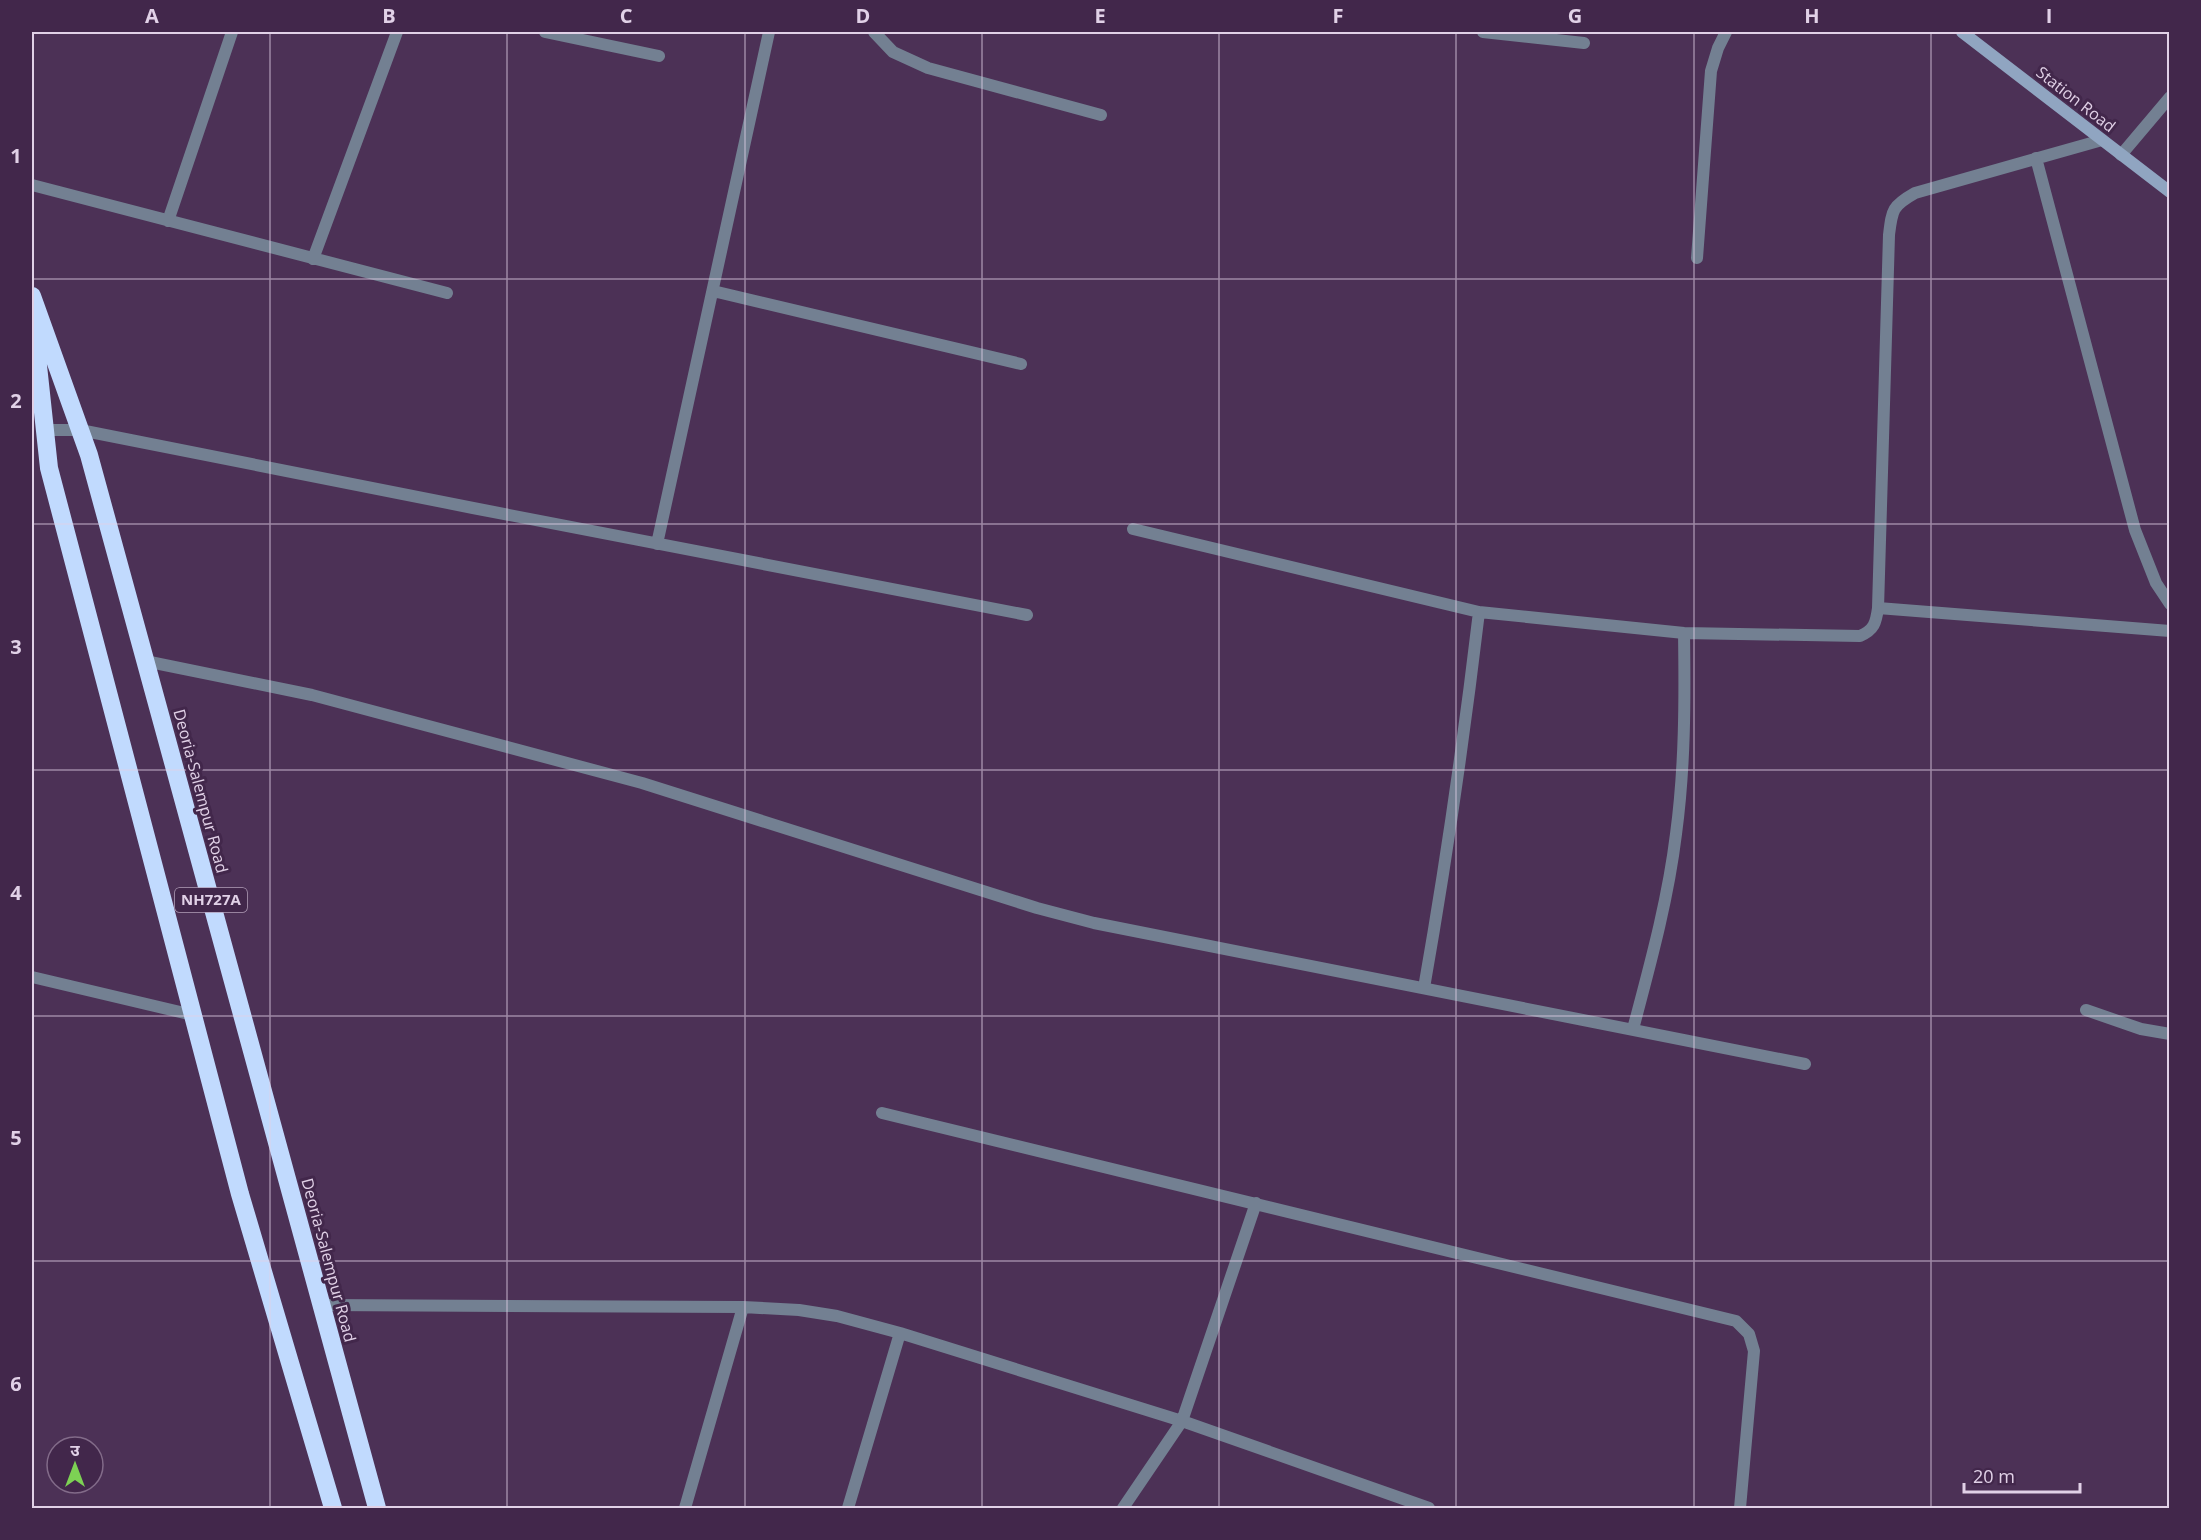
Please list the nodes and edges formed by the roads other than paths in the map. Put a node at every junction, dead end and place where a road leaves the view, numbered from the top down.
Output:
1 (232, 32) edge
2 (397, 32) edge
3 (545, 32) edge
4 (769, 32) edge
5 (874, 32) edge
6 (1483, 32) edge
7 (1726, 32) edge
8 (1962, 32) edge
9 (593, 37) edge
10 (1584, 43) dead end
11 (659, 56) dead end
12 (2169, 97) edge
13 (1101, 115) dead end
14 (2102, 140) junction
15 (2121, 155) junction
16 (2036, 158) junction
17 (32, 185) edge
18 (2169, 192) edge
19 (168, 221) junction
20 (1697, 258) dead end
21 (313, 259) junction
22 (713, 291) junction
23 (447, 293) dead end
24 (32, 296) edge
25 (32, 307) edge
26 (1021, 364) dead end
27 (38, 430) edge
28 (80, 430) junction
29 (1132, 529) dead end
30 (657, 543) junction
31 (2169, 604) edge
32 (1878, 608) junction
33 (1479, 612) junction
34 (1028, 615) dead end
35 (2169, 631) edge
36 (1684, 633) junction
37 (145, 661) junction
38 (32, 977) edge
39 (1424, 988) junction
40 (2086, 1010) dead end
41 (193, 1015) junction
42 (1633, 1029) junction
43 (2169, 1034) edge
44 (1805, 1064) dead end
45 (882, 1113) dead end
46 (1256, 1203) junction
47 (321, 1305) junction
48 (743, 1307) junction
49 (900, 1333) junction
50 (1182, 1421) junction
51 (1397, 1503) edge
52 (333, 1509) edge
53 (377, 1509) edge
54 (685, 1509) edge
55 (848, 1509) edge
56 (1123, 1509) edge
57 (1429, 1509) edge
58 (1740, 1509) edge

1 - 19 street
2 - 21 street
3 - 9 street
4 - 22 street
5 - 13 street
6 - 10 street
7 - 20 street
8 - 14 street, Station Road
9 - 11 street
12 - 15 street
14 - 15 street, Station Road
14 - 16 street
15 - 18 street, Station Road
16 - 31 street
16 - 32 street
17 - 19 street
19 - 21 street
21 - 23 street
22 - 26 street
22 - 30 street
24 - 28 highway, Deoria-Salempur Road / NH727A
25 - 27 highway, NH727A
27 - 28 street
27 - 41 highway, NH727A
28 - 30 street
28 - 37 highway, Deoria-Salempur Road / NH727A
29 - 33 street
30 - 34 street
32 - 35 street
32 - 36 street
33 - 36 street
33 - 39 street
36 - 42 street
37 - 39 street
37 - 47 highway, Deoria-Salempur Road / NH727A
38 - 41 street
39 - 42 street
40 - 43 street
41 - 52 highway, NH727A
42 - 44 street
45 - 46 street
46 - 50 street
46 - 58 street
47 - 48 street
47 - 53 highway, Deoria-Salempur Road / NH727A
48 - 49 street
48 - 54 street
49 - 50 street
49 - 55 street
50 - 51 street
50 - 56 street
51 - 57 street

